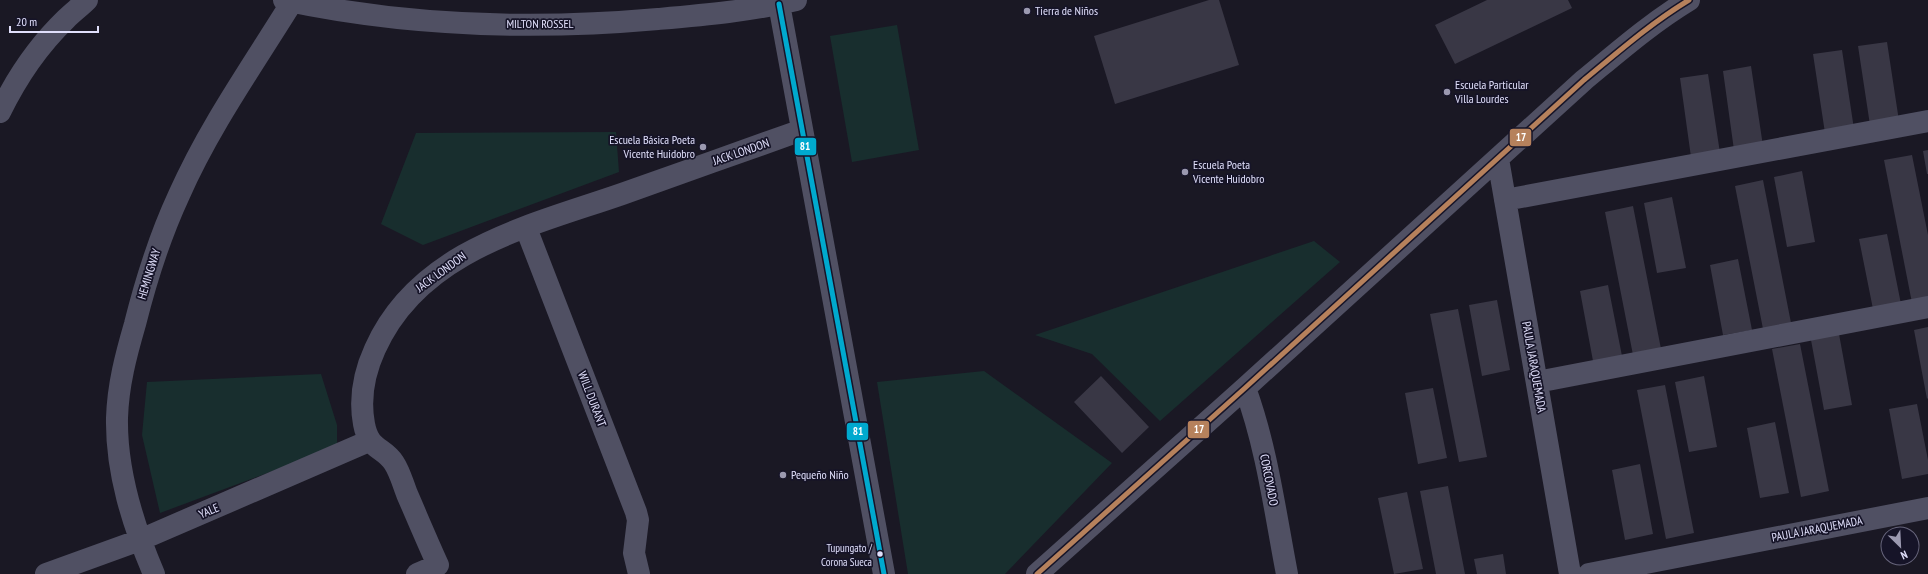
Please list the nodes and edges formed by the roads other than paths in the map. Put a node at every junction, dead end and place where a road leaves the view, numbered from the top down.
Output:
1 (87, 0) edge
2 (1689, 0) edge
3 (288, 1) edge
4 (788, 2) edge
5 (377, 8) edge
6 (0, 112) edge
7 (1928, 121) edge
8 (802, 130) junction
9 (1498, 159) junction
10 (1505, 200) junction
11 (526, 228) junction
12 (1928, 307) edge
13 (1537, 382) junction
14 (1245, 388) junction
15 (369, 441) junction
16 (1928, 508) edge
17 (140, 540) junction
18 (1047, 570) edge
19 (46, 574) edge
20 (154, 574) edge
21 (417, 574) edge
22 (639, 574) edge
23 (884, 574) edge
24 (1287, 574) edge
25 (1570, 574) edge
26 (1589, 574) edge

1 - 6 street
2 - 9 street
3 - 5 street, MILTON ROSSEL
3 - 17 street, HEMINGWAY
4 - 5 street, MILTON ROSSEL
4 - 8 street
7 - 10 street
8 - 11 street, JACK LONDON
8 - 23 street
9 - 10 street, PAULA JARAQUEMADA
9 - 14 street
10 - 13 street, PAULA JARAQUEMADA
11 - 15 street, JACK LONDON
11 - 22 street, WILL DURANT
12 - 13 street
13 - 25 street, PAULA JARAQUEMADA
14 - 18 street
14 - 24 street, CORCOVADO
15 - 17 street, YALE
15 - 21 street
16 - 26 street, PAULA JARAQUEMADA
17 - 19 street, YALE
17 - 20 street, HEMINGWAY

